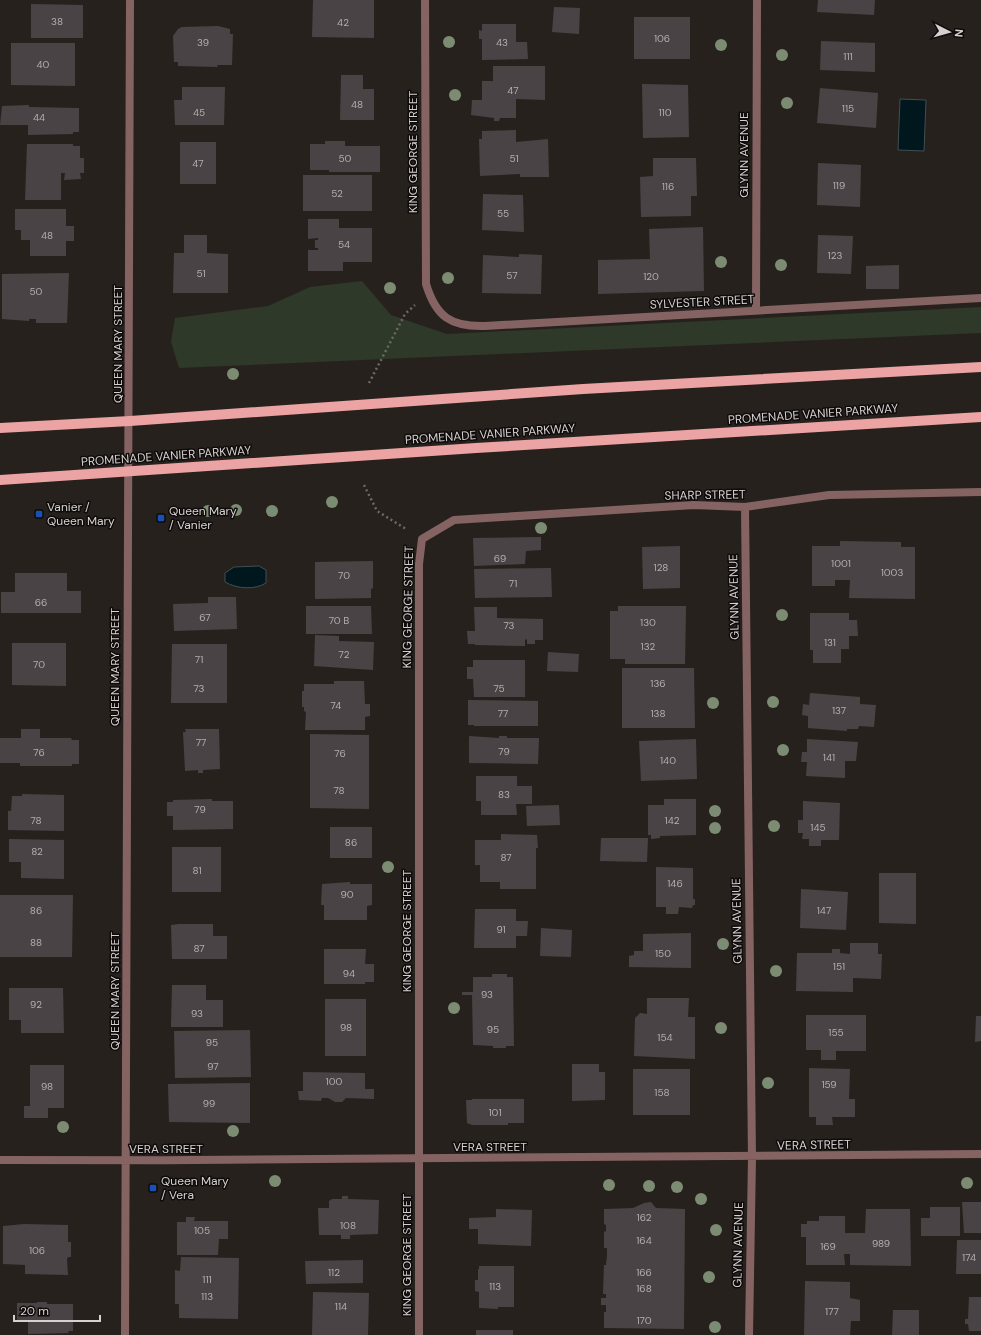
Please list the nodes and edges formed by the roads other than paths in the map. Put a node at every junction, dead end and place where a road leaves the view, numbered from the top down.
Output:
1 (130, 0) edge
2 (425, 0) edge
3 (757, 0) edge
4 (981, 298) edge
5 (433, 304) joint
6 (756, 310) junction
7 (981, 367) edge
8 (981, 417) edge
9 (130, 421) junction
10 (0, 428) edge
11 (128, 472) junction
12 (0, 480) edge
13 (981, 492) edge
14 (745, 507) junction
15 (432, 534) joint
16 (981, 1154) edge
17 (752, 1158) junction
18 (0, 1160) edge
19 (419, 1160) junction
20 (127, 1162) junction
21 (126, 1335) edge
22 (419, 1335) edge
23 (749, 1335) edge

1 - 9 street, QUEEN MARY STREET
2 - 5 street, KING GEORGE STREET
3 - 6 street, GLYNN AVENUE
4 - 6 street, SYLVESTER STREET
5 - 6 street, SYLVESTER STREET
7 - 9 main road
8 - 11 main road, PROMENADE VANIER PARKWAY
9 - 10 main road
9 - 11 street, QUEEN MARY STREET
11 - 12 main road, PROMENADE VANIER PARKWAY
11 - 20 street, QUEEN MARY STREET
13 - 14 street, SHARP STREET
14 - 15 street, SHARP STREET
14 - 17 street, GLYNN AVENUE
15 - 19 street, KING GEORGE STREET
16 - 17 street, VERA STREET
17 - 19 street, VERA STREET
17 - 23 street, GLYNN AVENUE
18 - 20 street, VERA STREET
19 - 20 street, VERA STREET
19 - 22 street, KING GEORGE STREET
20 - 21 street, QUEEN MARY STREET

